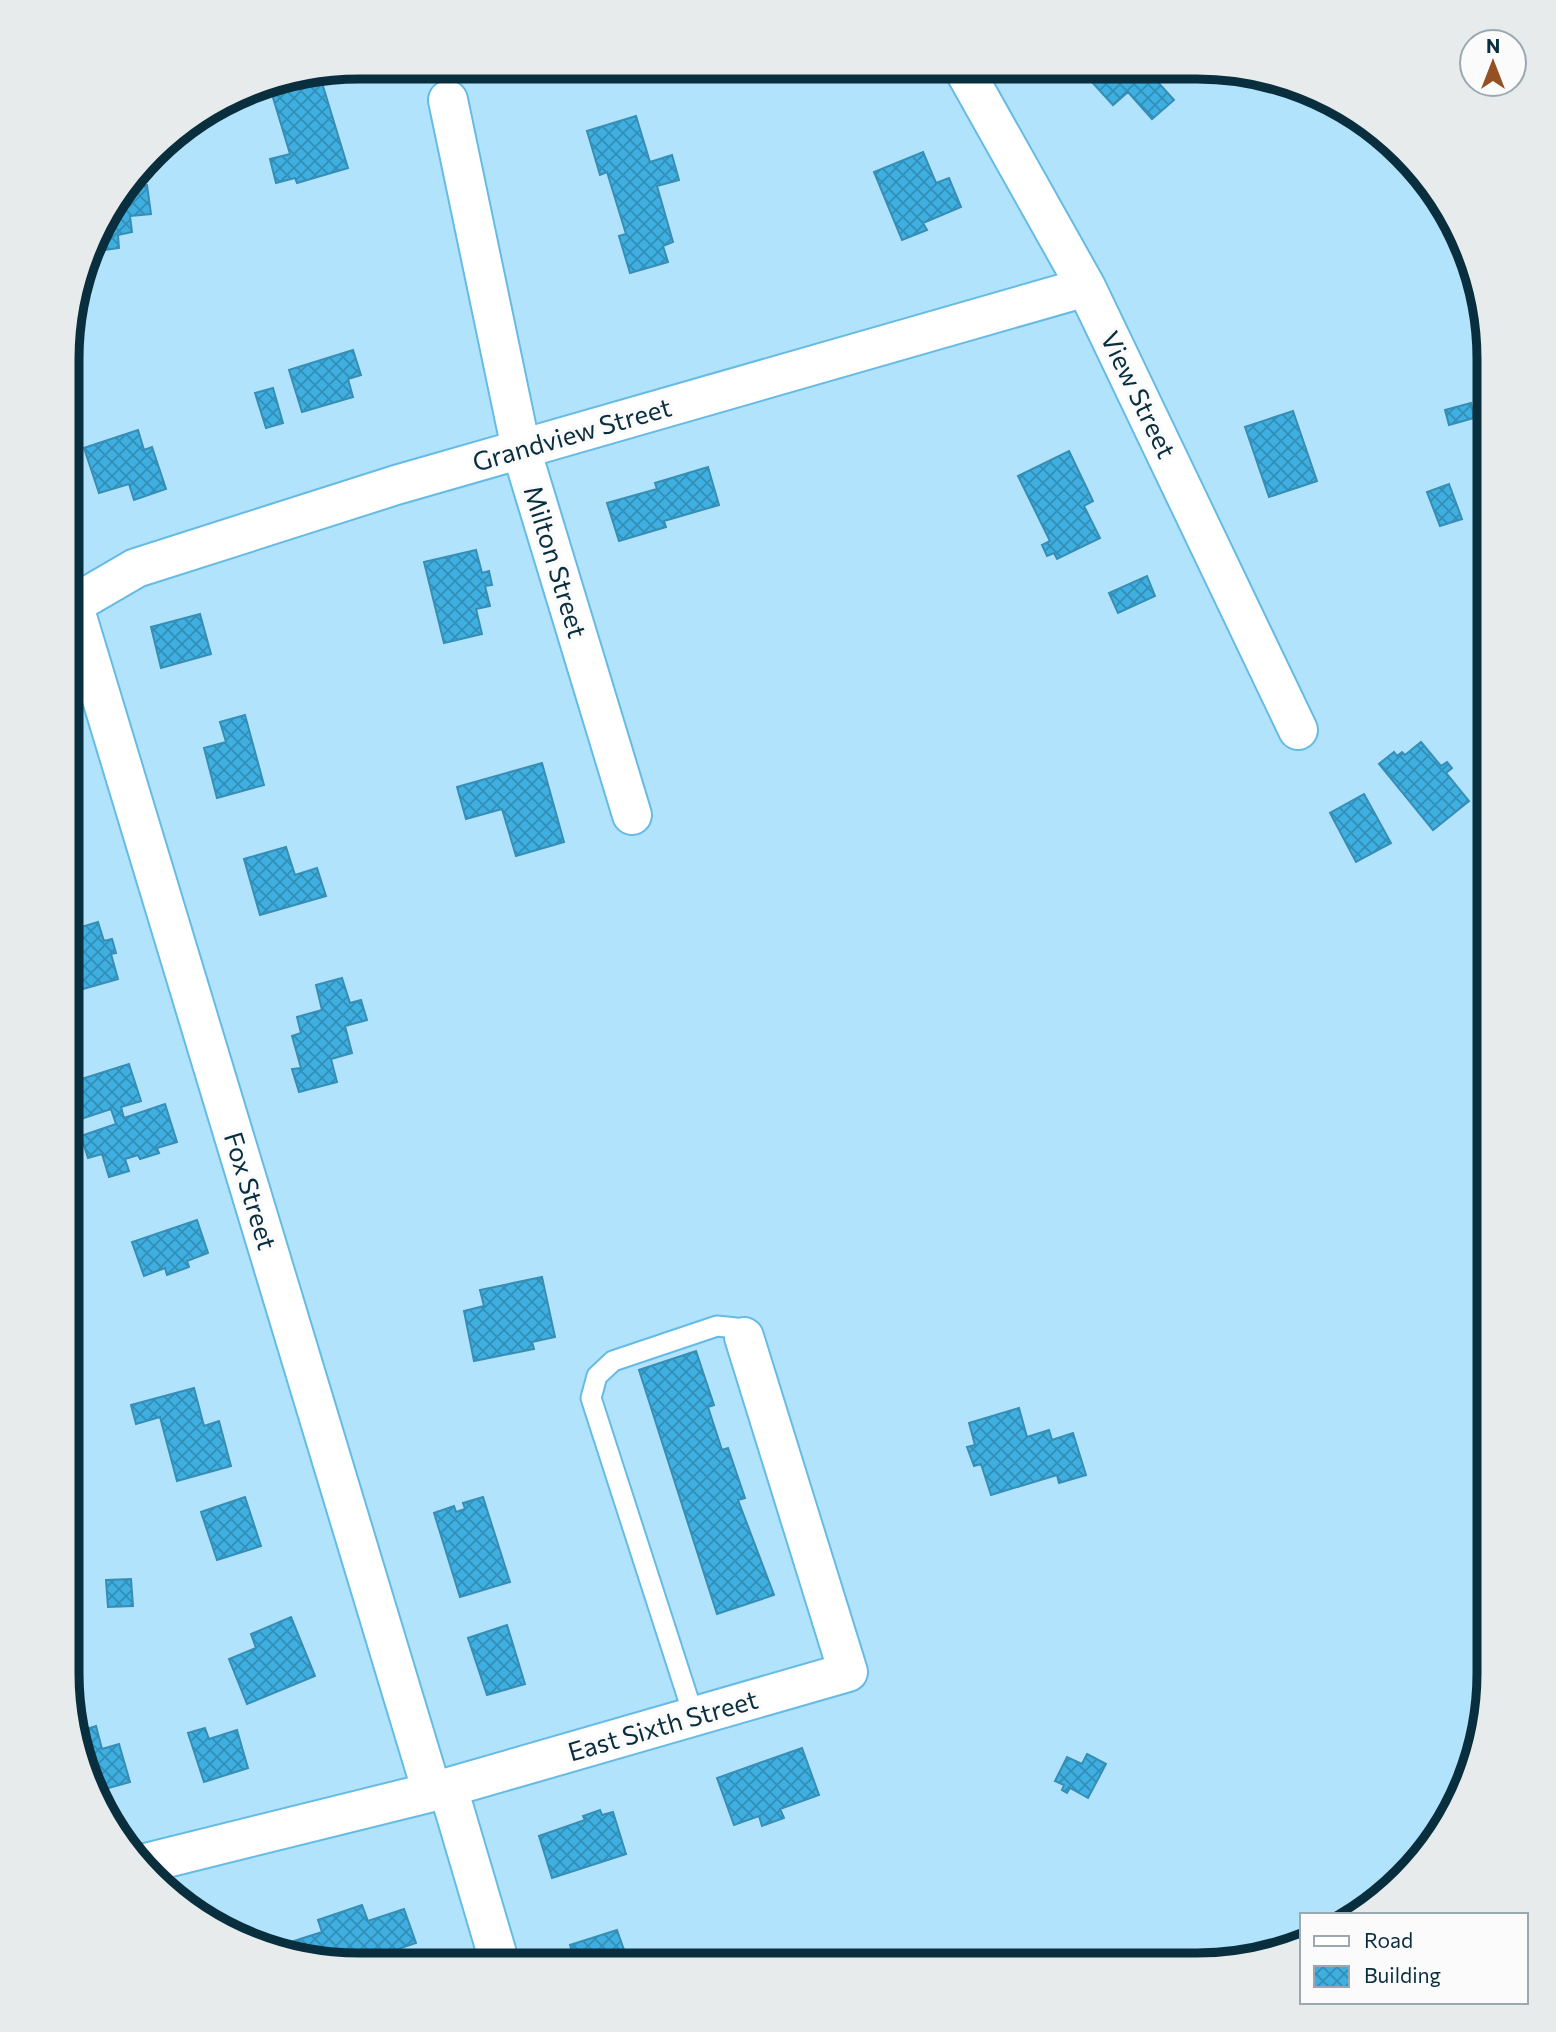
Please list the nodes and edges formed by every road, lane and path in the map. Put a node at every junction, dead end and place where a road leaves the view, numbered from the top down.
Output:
1 (969, 79) edge
2 (448, 100) dead end
3 (1086, 287) junction
4 (521, 449) junction
5 (79, 596) edge
6 (79, 630) edge
7 (1298, 730) dead end
8 (632, 815) dead end
9 (744, 1337) joint
10 (694, 1717) junction
11 (440, 1790) junction
12 (152, 1862) edge
13 (496, 1953) edge

1 - 3 street, View Street
2 - 4 street, Milton Street
3 - 4 street, Grandview Street
3 - 7 street, View Street
4 - 5 street, Grandview Street
4 - 8 street, Milton Street
6 - 11 street, Fox Street
9 - 10 street, East Sixth Street
9 - 10 lane
10 - 11 street, East Sixth Street
11 - 12 street, East Sixth Street
11 - 13 street, Fox Street

